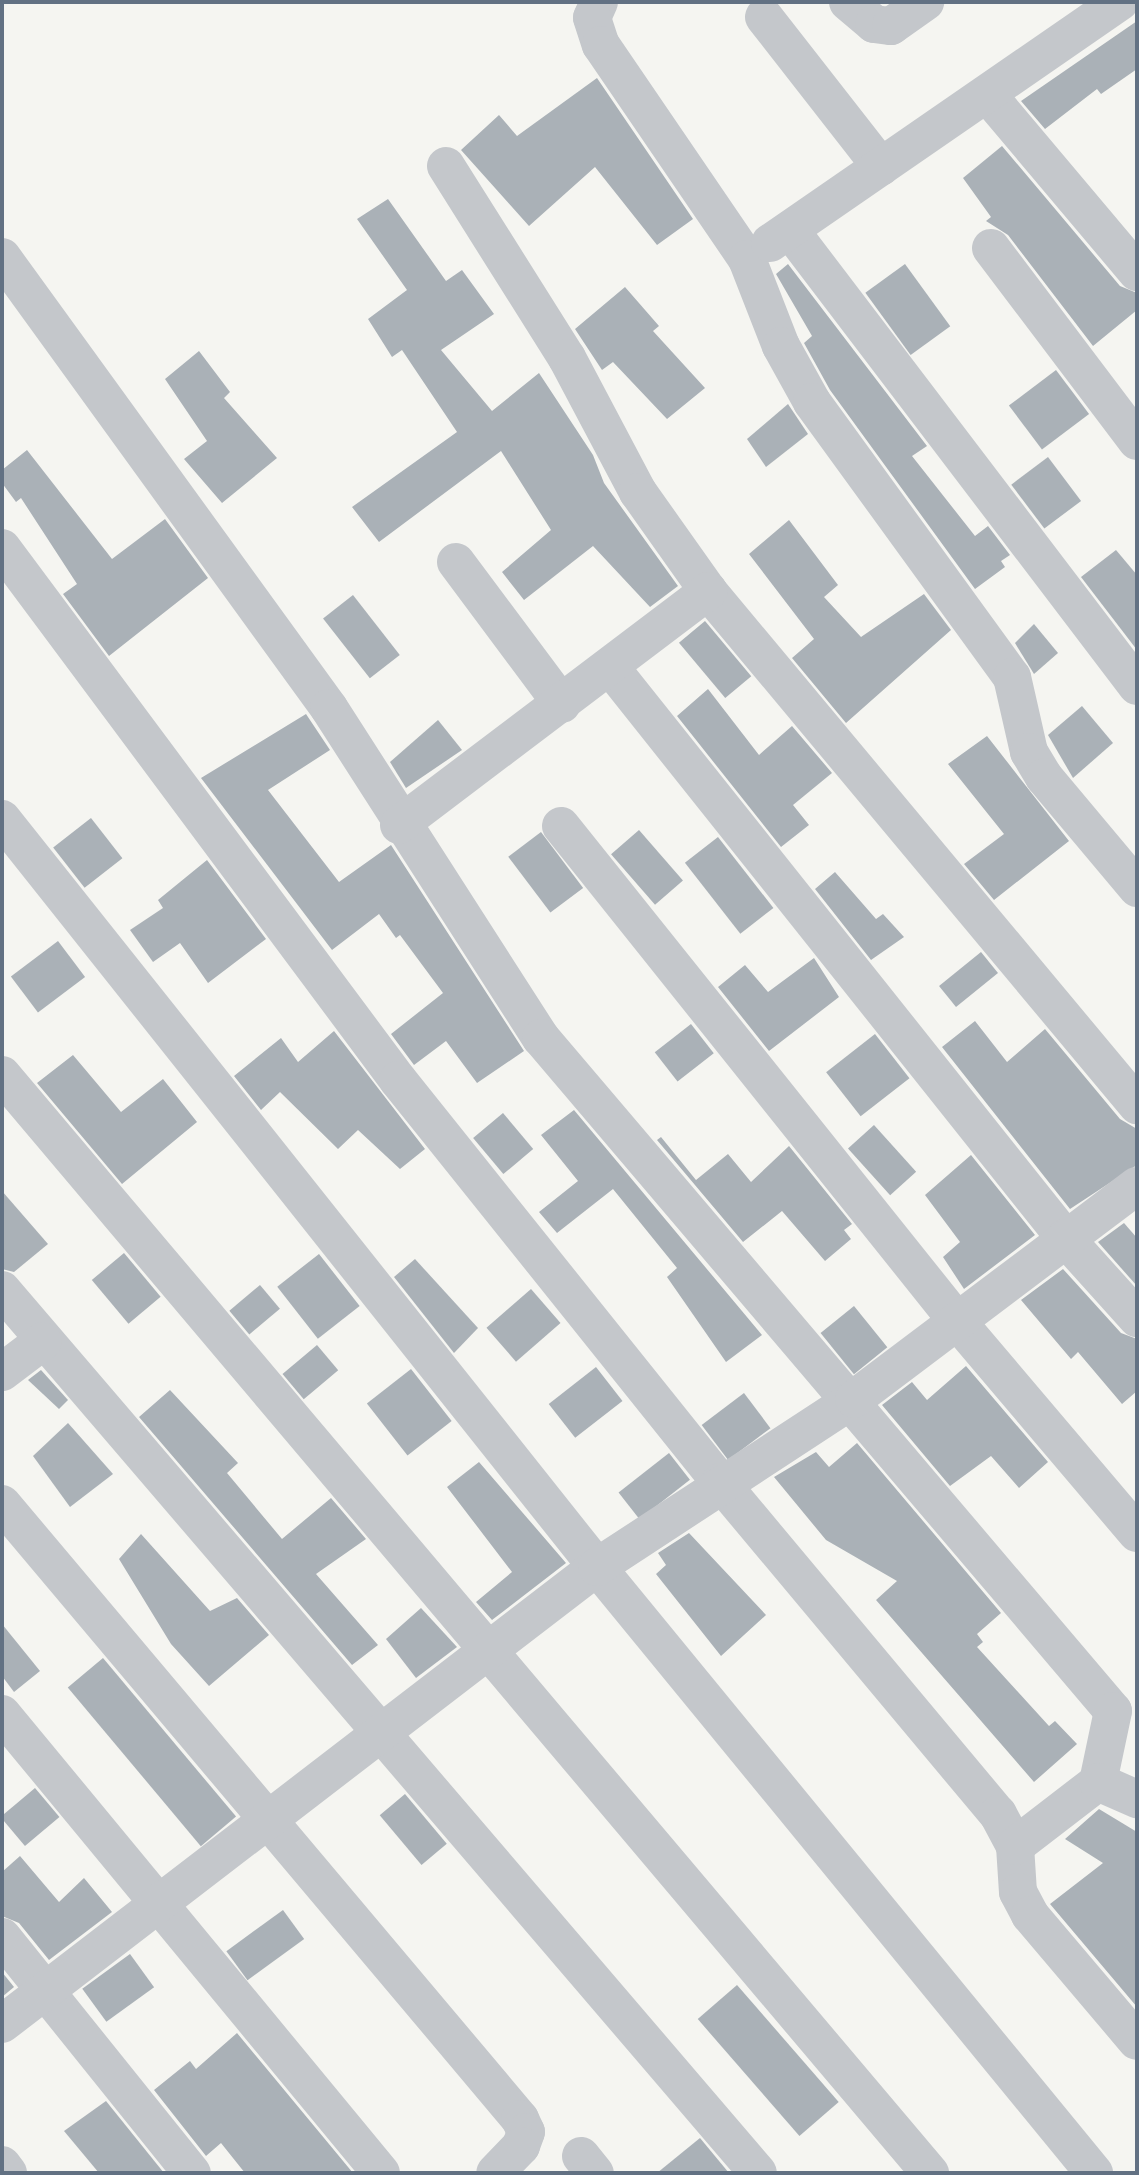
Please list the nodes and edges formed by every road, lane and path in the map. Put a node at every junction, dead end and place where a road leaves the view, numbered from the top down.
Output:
1 (599, 2) edge
2 (848, 2) edge
3 (925, 2) edge
4 (1120, 2) edge
5 (764, 17) dead end
6 (987, 94) junction
7 (446, 166) dead end
8 (881, 167) junction
9 (790, 230) junction
10 (991, 248) dead end
11 (2, 257) edge
12 (747, 259) junction
13 (1137, 272) edge
14 (1137, 442) edge
15 (2, 548) edge
16 (456, 562) dead end
17 (708, 591) junction
18 (611, 668) junction
19 (1137, 686) edge
20 (562, 704) junction
21 (2, 818) edge
22 (399, 825) junction
23 (561, 826) dead end
24 (1137, 888) edge
25 (2, 1075) edge
26 (1137, 1105) edge
27 (1137, 1186) edge
28 (1065, 1238) junction
29 (2, 1290) edge
30 (1137, 1318) edge
31 (957, 1321) junction
32 (43, 1341) junction
33 (2, 1373) edge
34 (854, 1399) junction
35 (720, 1482) junction
36 (2, 1504) edge
37 (1137, 1533) edge
38 (597, 1567) junction
39 (485, 1652) junction
40 (2, 1714) edge
41 (379, 1732) junction
42 (1098, 1782) junction
43 (1137, 1799) edge
44 (263, 1819) junction
45 (1015, 1846) junction
46 (160, 1905) junction
47 (2, 1937) edge
48 (46, 1991) junction
49 (2, 2024) edge
50 (1137, 2042) edge
51 (2, 2165) edge
52 (8, 2173) edge
53 (192, 2173) edge
54 (381, 2173) edge
55 (495, 2173) edge
56 (758, 2173) edge
57 (930, 2173) edge
58 (1094, 2173) edge

1 - 12 street
2 - 3 street
4 - 6 street
5 - 8 street
6 - 8 street
6 - 13 street
7 - 17 street
8 - 9 street
9 - 12 street
9 - 19 street
10 - 14 street
11 - 22 street
12 - 24 street
15 - 35 street
16 - 20 street
17 - 18 street
17 - 26 street
18 - 20 street
18 - 28 street
20 - 22 street
21 - 38 street
22 - 34 street
23 - 31 street
25 - 39 street
27 - 28 street
28 - 30 street
28 - 31 street
29 - 32 street
31 - 34 street
31 - 37 street
32 - 33 street
32 - 41 street
34 - 35 street
34 - 42 street
35 - 38 street
35 - 45 street
36 - 44 street
38 - 39 street
38 - 58 street
39 - 41 street
39 - 57 street
40 - 46 street
41 - 44 street
41 - 56 street
42 - 43 street
42 - 45 street
44 - 46 street
44 - 55 street
45 - 50 street
46 - 48 street
46 - 54 street
47 - 48 street
48 - 49 street
48 - 53 street
51 - 52 street

